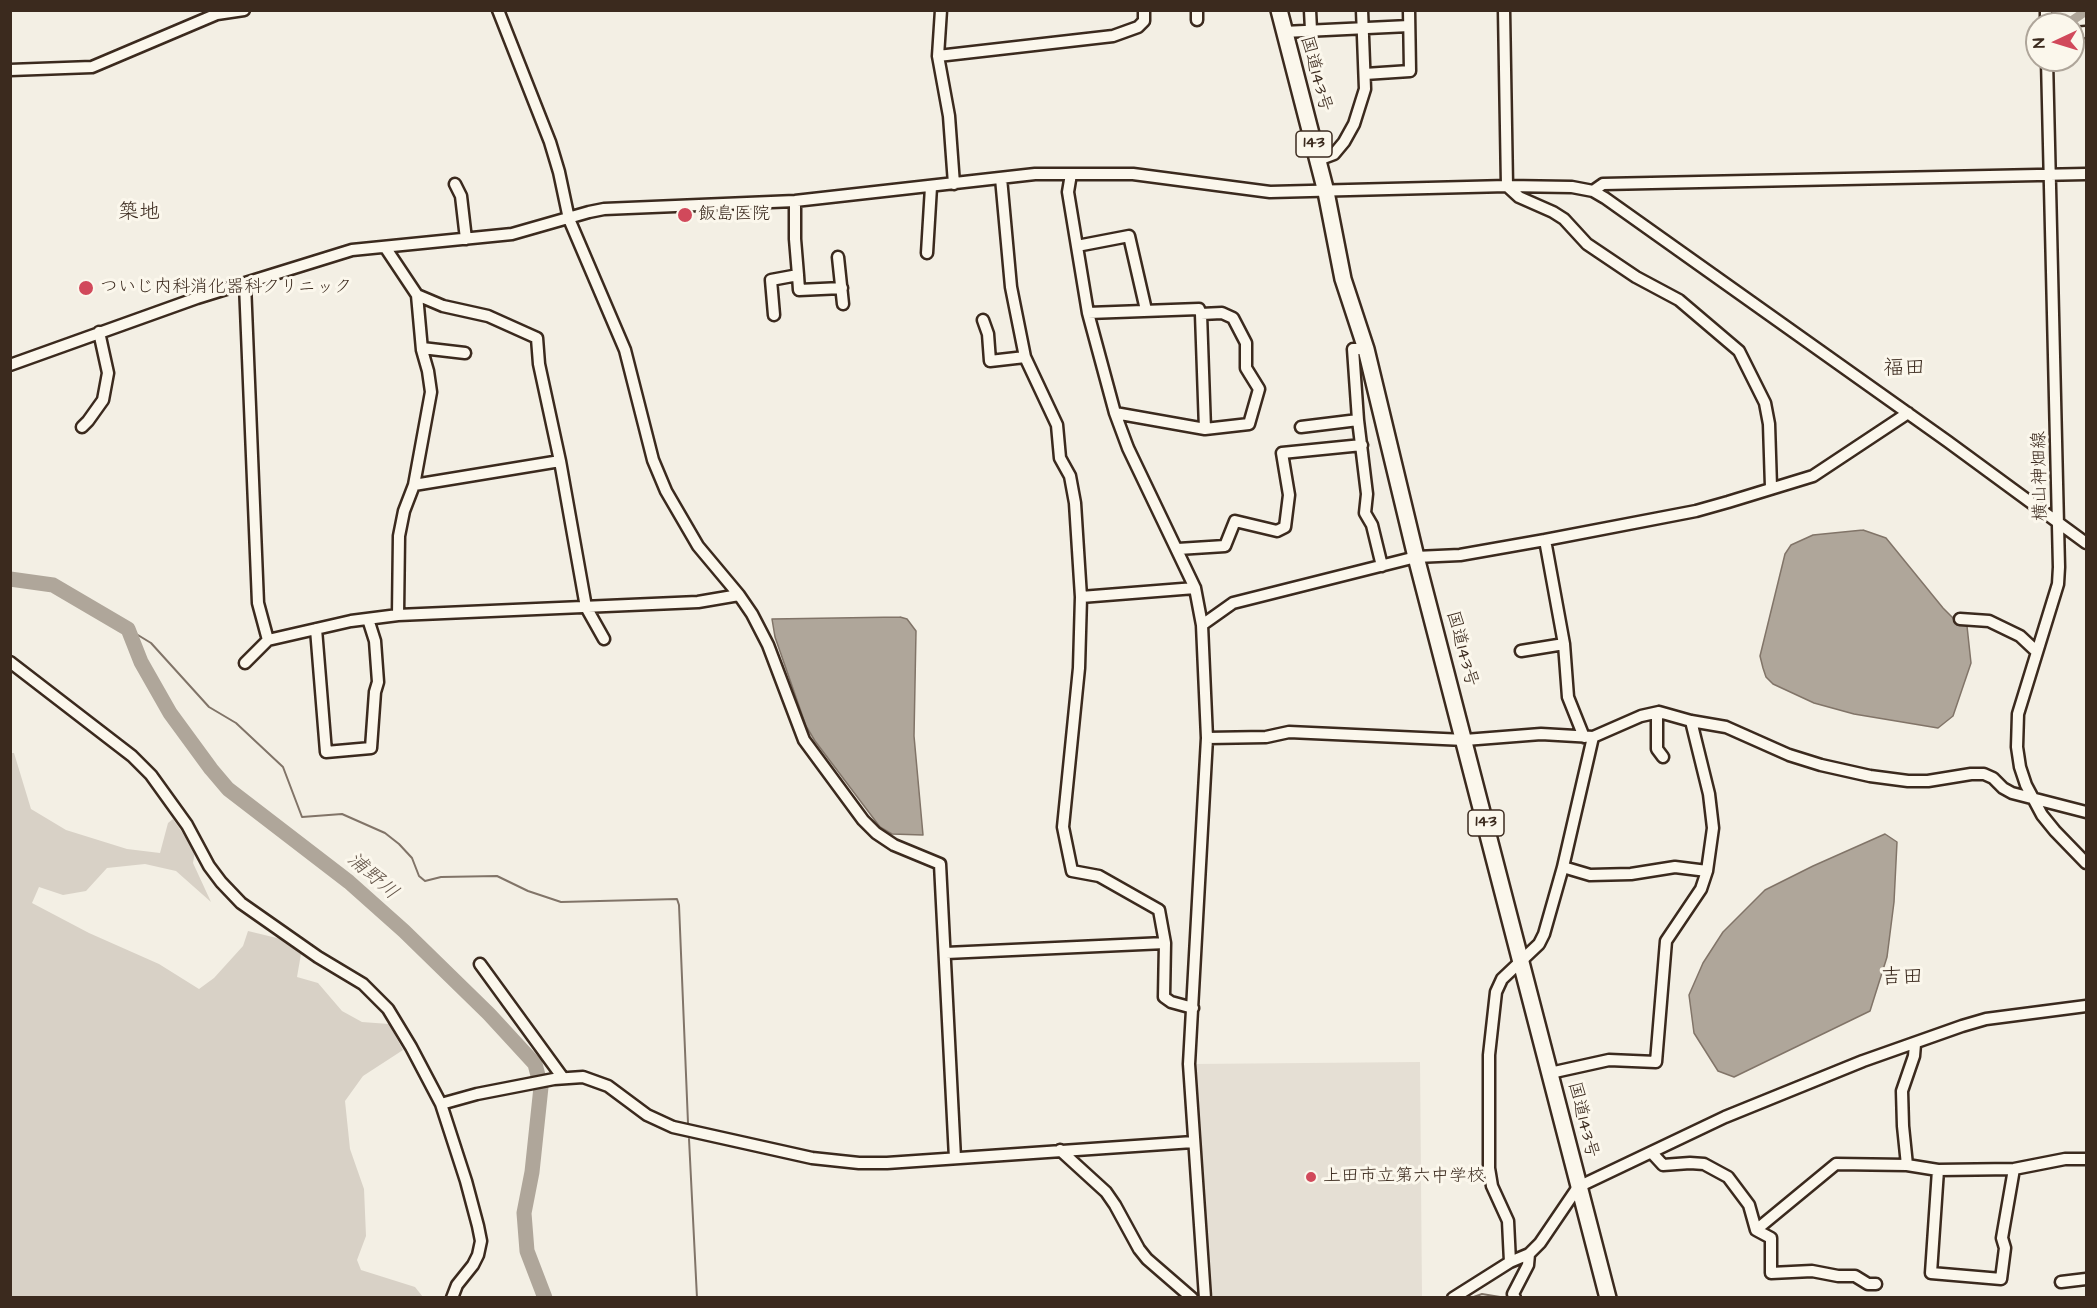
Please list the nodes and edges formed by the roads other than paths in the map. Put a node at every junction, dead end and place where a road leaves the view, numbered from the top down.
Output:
1 (244, 10) edge
2 (498, 10) edge
3 (941, 10) edge
4 (1144, 10) edge
5 (1279, 10) edge
6 (1310, 10) edge
7 (1362, 10) edge
8 (1409, 10) edge
9 (1504, 10) edge
10 (1409, 26) junction
11 (1362, 29) junction
12 (1311, 30) junction
13 (1284, 32) junction
14 (938, 56) junction
15 (10, 70) edge
16 (2047, 72) edge
17 (1365, 74) junction
18 (1318, 160) junction
19 (1071, 174) junction
20 (2050, 174) junction
21 (2086, 174) edge
22 (1001, 178) junction
23 (455, 184) dead end
24 (954, 184) junction
25 (1507, 186) junction
26 (931, 187) junction
27 (1593, 191) junction
28 (1326, 192) junction
29 (795, 201) junction
30 (568, 219) junction
31 (465, 239) junction
32 (1077, 246) junction
33 (386, 247) junction
34 (927, 254) dead end
35 (838, 257) dead end
36 (798, 275) junction
37 (245, 284) junction
38 (842, 288) junction
39 (417, 295) junction
40 (843, 304) dead end
41 (1146, 310) junction
42 (1088, 313) junction
43 (1201, 314) junction
44 (774, 315) dead end
45 (983, 320) dead end
46 (99, 332) junction
47 (422, 348) junction
48 (1366, 349) junction
49 (465, 353) dead end
50 (1025, 357) junction
51 (10, 365) edge
52 (1115, 412) junction
53 (1908, 413) junction
54 (1358, 420) junction
55 (82, 427) dead end
56 (1301, 427) dead end
57 (1205, 429) junction
58 (1362, 445) junction
59 (560, 461) junction
60 (414, 485) junction
61 (1771, 487) junction
62 (2059, 523) junction
63 (1545, 540) junction
64 (2086, 543) edge
65 (1178, 549) junction
66 (1416, 557) junction
67 (1382, 566) junction
68 (1195, 588) junction
69 (739, 595) junction
70 (1081, 597) junction
71 (586, 607) junction
72 (398, 615) junction
73 (368, 619) junction
74 (1960, 619) dead end
75 (1202, 625) junction
76 (316, 629) junction
77 (604, 639) dead end
78 (268, 640) junction
79 (1564, 644) junction
80 (1521, 651) dead end
81 (2036, 651) junction
82 (10, 662) edge
83 (245, 663) dead end
84 (1659, 711) junction
85 (1691, 721) junction
86 (1588, 737) junction
87 (1207, 738) junction
88 (1465, 740) junction
89 (1663, 757) dead end
90 (2033, 800) junction
91 (2086, 812) edge
92 (2086, 863) edge
93 (1563, 867) junction
94 (1707, 871) junction
95 (1165, 943) junction
96 (946, 953) junction
97 (1521, 962) junction
98 (480, 964) dead end
99 (2086, 1006) edge
100 (1193, 1008) junction
101 (1916, 1044) junction
102 (1550, 1073) junction
103 (559, 1078) junction
104 (441, 1104) junction
105 (1193, 1142) junction
106 (1060, 1150) junction
107 (1652, 1154) junction
108 (955, 1158) junction
109 (2086, 1159) edge
110 (1907, 1165) junction
111 (2014, 1168) junction
112 (1938, 1170) junction
113 (1578, 1187) junction
114 (1756, 1230) junction
115 (1529, 1254) junction
116 (1510, 1262) junction
117 (2086, 1280) edge
118 (2061, 1282) dead end
119 (1876, 1284) dead end
120 (452, 1298) edge
121 (1192, 1298) edge
122 (1205, 1298) edge
123 (1453, 1298) edge
124 (1515, 1298) edge
125 (1608, 1298) edge

1 - 15 street
2 - 30 street
3 - 14 street
4 - 14 street
5 - 13 highway, 国道143号 / 143
6 - 12 street
7 - 11 street
8 - 10 street
9 - 25 street
10 - 11 street
10 - 17 street
11 - 12 street
11 - 17 street
12 - 13 street
13 - 18 highway, 国道143号 / 143
14 - 24 street
16 - 20 street, 横山神畑線
17 - 18 street
18 - 28 highway, 国道143号 / 143
19 - 22 street
19 - 28 street
19 - 32 street
20 - 21 street
20 - 27 street
20 - 62 street, 横山神畑線
22 - 24 street
22 - 50 street
23 - 31 street
24 - 26 street
25 - 27 street
25 - 28 street
25 - 61 street
26 - 29 street
26 - 34 street
27 - 53 street
28 - 48 highway, 国道143号 / 143
29 - 30 street
29 - 36 street
30 - 31 street
30 - 69 street
31 - 33 street
32 - 41 street
32 - 42 street
33 - 37 street
33 - 39 street
35 - 38 street
36 - 38 street
36 - 44 street
37 - 46 street
37 - 78 street
38 - 40 street
39 - 47 street
39 - 59 street
41 - 42 street
41 - 43 street
42 - 52 street
43 - 57 street
43 - 57 street
45 - 50 street
46 - 51 street
46 - 55 street
47 - 49 street
47 - 60 street
48 - 54 street
48 - 66 highway, 国道143号 / 143
50 - 70 street
52 - 57 street
52 - 65 street
53 - 61 street
53 - 62 street
54 - 56 street
54 - 58 street
58 - 65 street
58 - 67 street
59 - 60 street
59 - 71 street
60 - 72 street
61 - 63 street
62 - 64 street
62 - 81 street, 横山神畑線
63 - 66 street
63 - 79 street
65 - 68 street
66 - 67 street
66 - 88 highway, 国道143号 / 143
67 - 75 street
68 - 70 street
68 - 75 street
69 - 71 street
69 - 96 street
70 - 95 street
71 - 72 street
71 - 77 street
72 - 73 street
73 - 76 street
73 - 76 street
74 - 81 street
75 - 87 street
76 - 78 street
78 - 83 street
79 - 80 street
79 - 86 street
81 - 90 street, 横山神畑線
82 - 104 street
84 - 85 street
84 - 86 street
84 - 89 street
85 - 90 street
85 - 94 street
86 - 88 street
86 - 93 street
87 - 88 street
87 - 100 street
88 - 97 highway, 国道143号 / 143
90 - 91 street
90 - 92 street, 横山神畑線
93 - 94 street
93 - 97 street
94 - 102 street
95 - 96 street
95 - 100 street
96 - 108 street
97 - 102 highway, 国道143号 / 143
97 - 116 street
98 - 103 street
99 - 101 street
100 - 105 street
101 - 107 street
101 - 110 street
102 - 113 highway, 国道143号 / 143
103 - 104 street
103 - 108 street
104 - 120 street
105 - 106 street
105 - 122 street
106 - 108 street
106 - 121 street
107 - 113 street
107 - 114 street
109 - 111 street
110 - 112 street
110 - 114 street
111 - 112 street
111 - 112 street
113 - 115 street
113 - 125 highway, 国道143号 / 143
114 - 119 street
115 - 116 street
115 - 124 street
116 - 123 street
117 - 118 street

